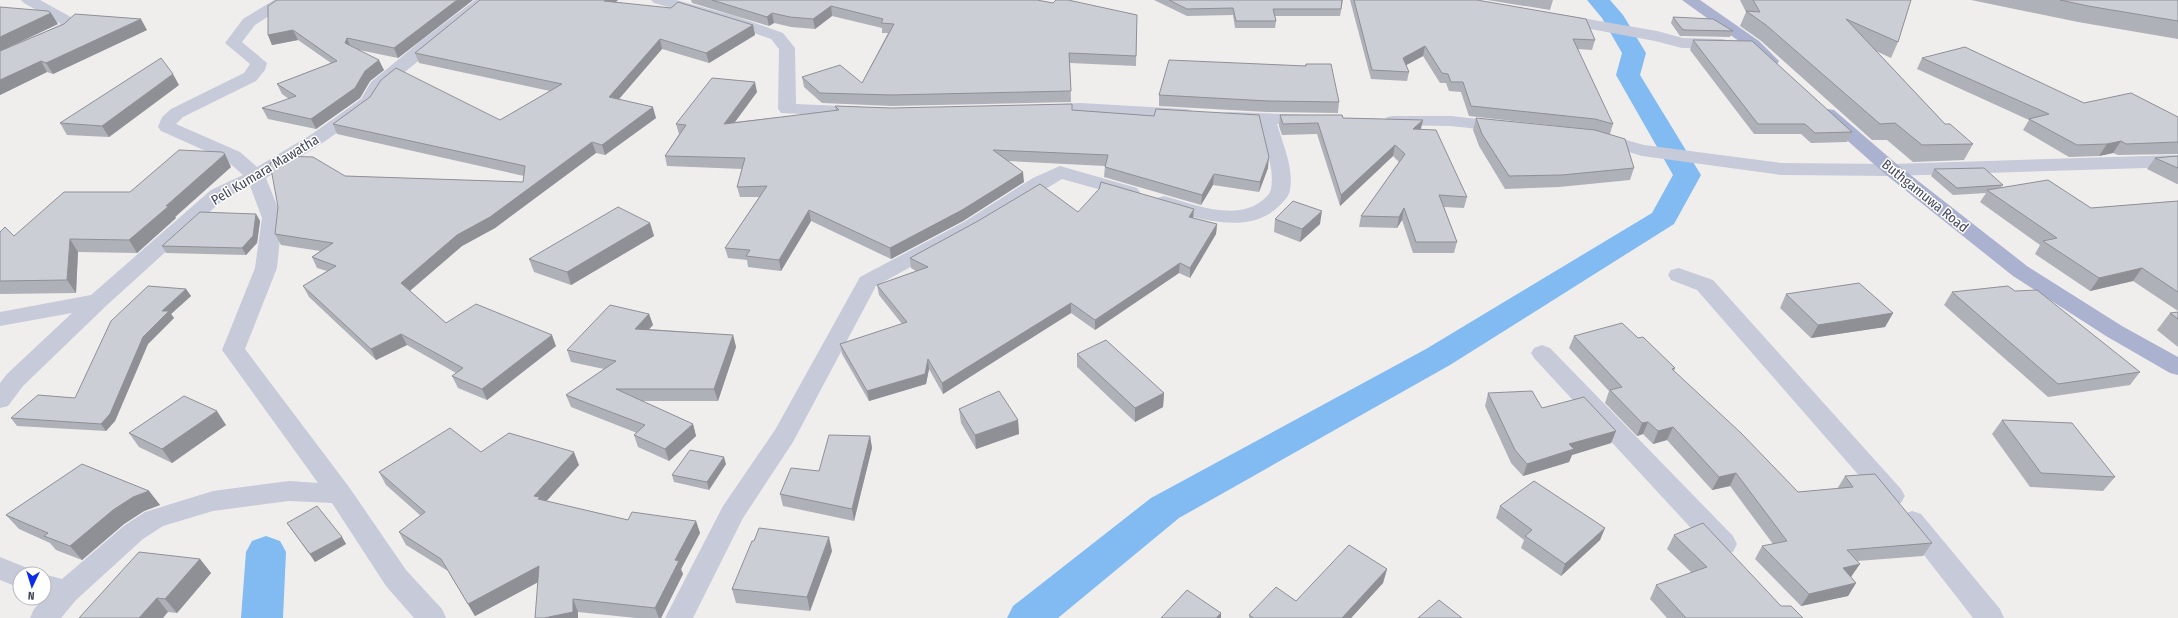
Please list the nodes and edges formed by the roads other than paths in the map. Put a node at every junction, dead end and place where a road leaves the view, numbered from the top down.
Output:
1 (29, 0) edge
2 (286, 0) edge
3 (485, 0) edge
4 (659, 0) edge
5 (1690, 0) edge
6 (1542, 15) edge
7 (1753, 44) junction
8 (0, 59) edge
9 (1781, 71) edge
10 (1815, 103) edge
11 (1025, 109) edge
12 (884, 112) edge
13 (1267, 119) junction
14 (1323, 120) edge
15 (1379, 121) edge
16 (1522, 129) edge
17 (1585, 135) edge
18 (2178, 161) edge
19 (1892, 170) junction
20 (256, 176) junction
21 (1679, 275) dead end
22 (98, 301) junction
23 (0, 319) edge
24 (1542, 353) dead end
25 (2178, 367) edge
26 (0, 400) edge
27 (340, 494) junction
28 (1738, 560) edge
29 (55, 589) edge
30 (44, 618) edge
31 (432, 618) edge
32 (678, 618) edge
33 (1990, 618) edge

1 - 8 street
2 - 20 street
3 - 20 street, Peli Kumara Mawatha
4 - 12 street
5 - 7 main road
6 - 7 street
7 - 9 main road
10 - 19 main road, Buthgamuwa Road
11 - 13 street
13 - 14 street
13 - 32 street
15 - 16 street
17 - 19 street
18 - 19 street
19 - 25 main road, Buthgamuwa Road
20 - 22 street, Peli Kumara Mawatha
20 - 27 street
21 - 33 street
22 - 23 street
22 - 26 street, Peli Kumara Mawatha
24 - 28 street
27 - 29 street
27 - 31 street
29 - 30 street

